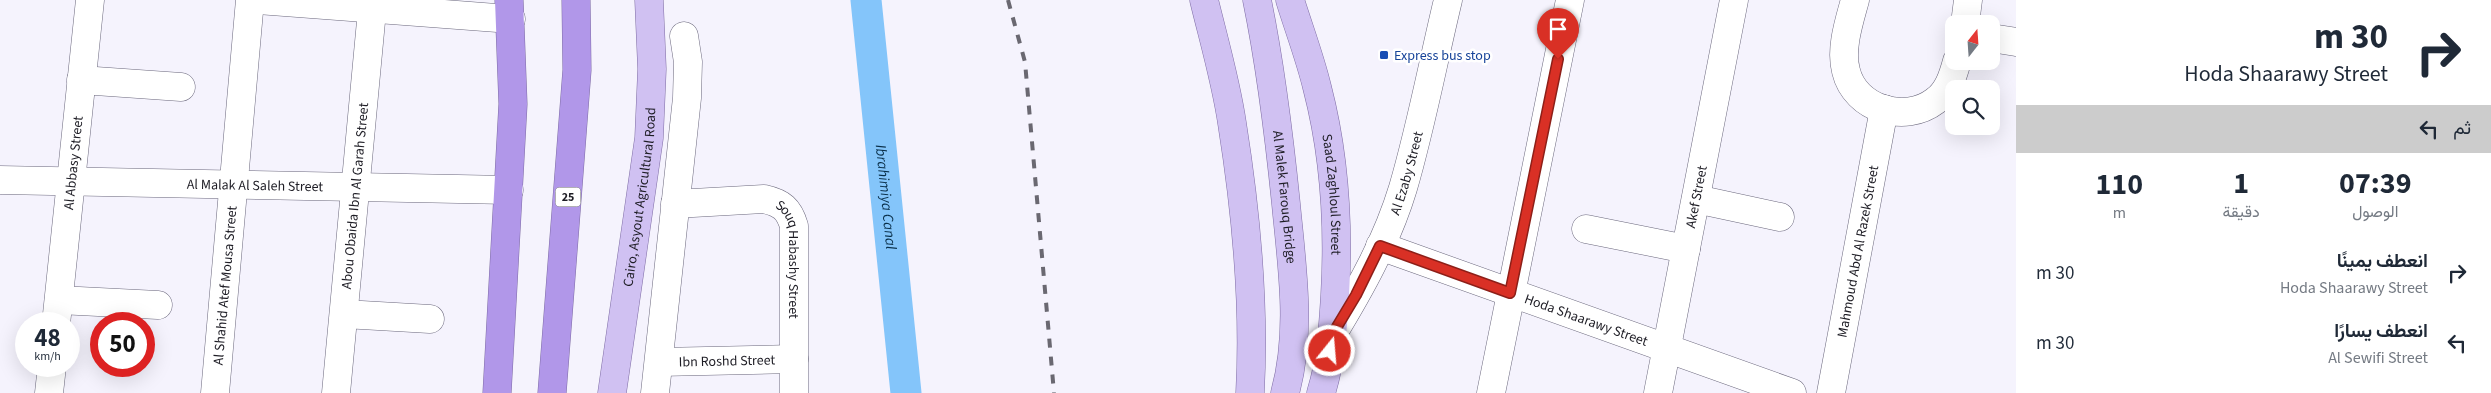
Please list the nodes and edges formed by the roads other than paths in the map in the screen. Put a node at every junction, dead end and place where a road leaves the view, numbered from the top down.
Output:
1 (90, 0) edge
2 (250, 0) edge
3 (258, 0) edge
4 (576, 0) edge
5 (649, 0) edge
6 (1204, 0) edge
7 (1257, 0) edge
8 (1290, 0) edge
9 (1448, 0) edge
10 (1570, 0) edge
11 (1734, 0) edge
12 (1968, 0) edge
13 (1848, 1) edge
14 (373, 4) edge
15 (510, 9) edge
16 (1966, 15) edge
17 (684, 36) dead end
18 (2000, 39) edge
19 (2016, 42) edge
20 (1954, 70) edge
21 (81, 80) junction
22 (181, 87) dead end
23 (1884, 109) junction
24 (0, 180) edge
25 (71, 180) junction
26 (234, 184) junction
27 (356, 186) junction
28 (509, 190) junction
29 (1696, 199) junction
30 (674, 204) junction
31 (1780, 217) dead end
32 (1586, 229) dead end
33 (1380, 246) junction
34 (1686, 249) junction
35 (1510, 293) junction
36 (158, 306) dead end
37 (57, 312) edge
38 (344, 314) junction
39 (430, 319) dead end
40 (1332, 335) junction
41 (1251, 347) junction
42 (1667, 348) junction
43 (794, 359) junction
44 (659, 362) junction
45 (51, 377) edge
46 (1287, 384) edge
47 (49, 393) edge
48 (215, 393) edge
49 (336, 393) edge
50 (497, 393) edge
51 (552, 393) edge
52 (612, 393) edge
53 (655, 393) edge
54 (794, 393) edge
55 (1250, 393) edge
56 (1321, 393) edge
57 (1491, 393) edge
58 (1658, 393) edge
59 (1792, 393) edge
60 (1831, 393) edge

1 - 21 street, Al Abbasy Street
2 - 26 street, Al Shahid Atef Mousa Street
3 - 14 street
4 - 51 highway, 25
5 - 52 main road, Cairo, Asyout Agricultural Road
6 - 41 main road
7 - 46 main road, Al Malek Farouq Bridge
8 - 40 main road, Saad Zaghloul Street
9 - 33 street, Al Ezaby Street
10 - 35 street
11 - 29 street, Akef Street
12 - 16 street
13 - 23 street
14 - 15 street
14 - 27 street, Abou Obaida Ibn Al Garah Street
15 - 28 highway
17 - 30 street
18 - 19 street
20 - 23 street
21 - 22 street
21 - 25 street, Al Abbasy Street
23 - 60 street, Mahmoud Abd Al Razek Street
24 - 25 street, Al Malak Al Saleh Street
25 - 26 street, Al Malak Al Saleh Street
25 - 37 street, Al Abbasy Street
26 - 27 street, Al Malak Al Saleh Street
26 - 48 street, Al Shahid Atef Mousa Street
27 - 28 street, Al Malak Al Saleh Street
27 - 38 street, Abou Obaida Ibn Al Garah Street
28 - 50 highway
29 - 31 street
29 - 34 street, Akef Street
30 - 43 street, Souq Habashy Street
30 - 44 street
32 - 34 street
33 - 35 street, Hoda Shaarawy Street
33 - 40 street, Al Ezaby Street
34 - 42 street, Akef Street
35 - 42 street, Hoda Shaarawy Street
35 - 57 street
36 - 37 street
38 - 39 street
38 - 49 street, Abou Obaida Ibn Al Garah Street
40 - 46 main road
40 - 56 main road, Saad Zaghloul Street
41 - 46 main road
41 - 55 main road
42 - 58 street, Akef Street
42 - 59 street, Hoda Shaarawy Street
43 - 44 street, Ibn Roshd Street
43 - 54 street, Souq Habashy Street
44 - 53 street
45 - 47 street

